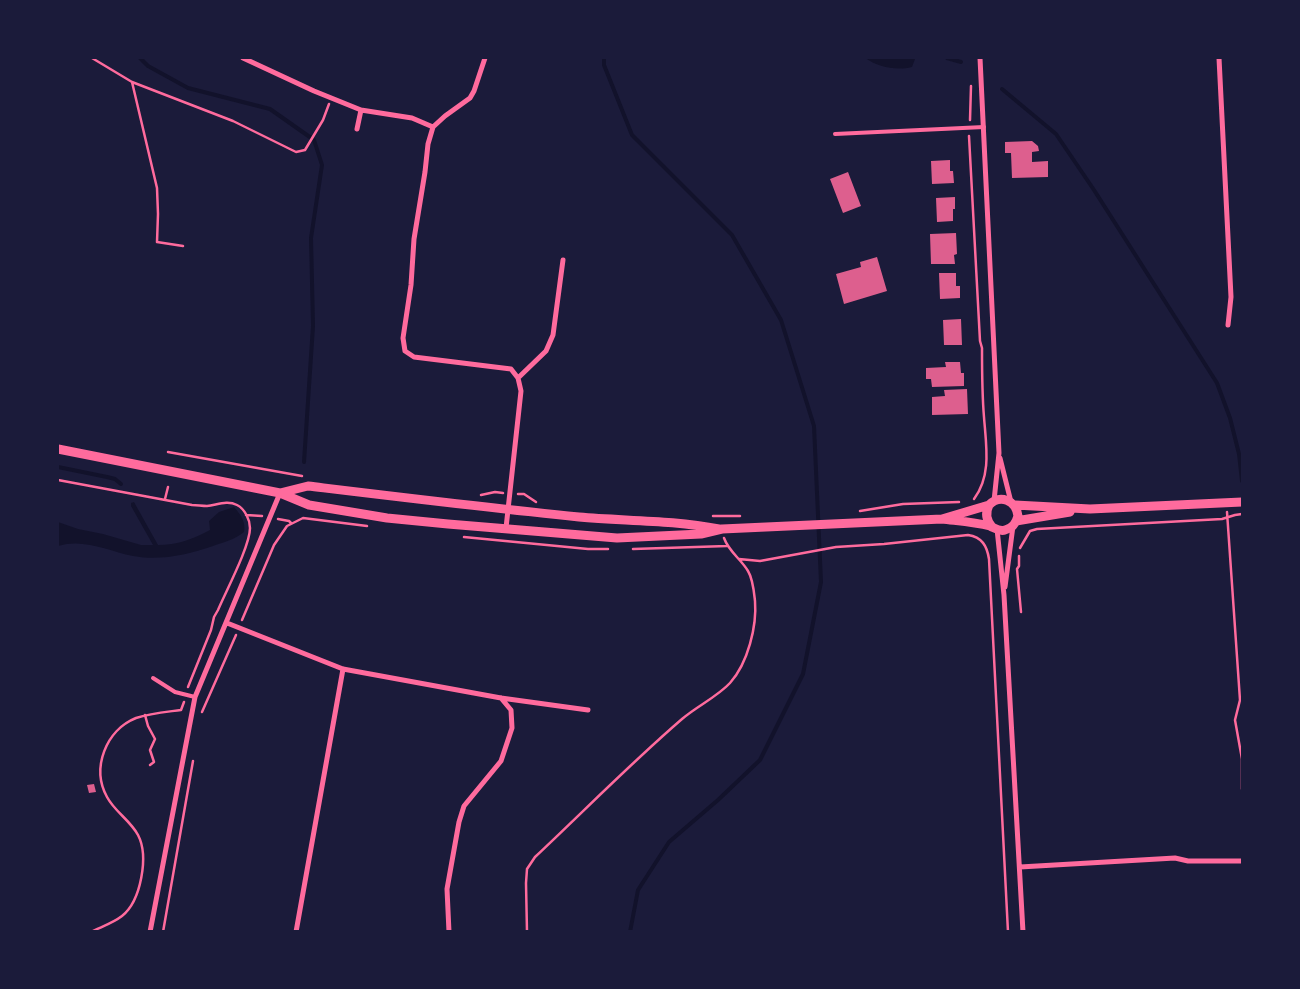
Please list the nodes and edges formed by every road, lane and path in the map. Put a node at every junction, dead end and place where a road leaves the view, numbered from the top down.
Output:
1 (92, 58) edge
2 (243, 58) edge
3 (485, 58) edge
4 (980, 58) edge
5 (1219, 58) edge
6 (972, 78) dead end
7 (132, 82) junction
8 (331, 98) junction
9 (361, 110) junction
10 (433, 127) junction
11 (984, 127) junction
12 (969, 128) junction
13 (357, 129) dead end
14 (835, 134) dead end
15 (183, 246) dead end
16 (563, 260) dead end
17 (1228, 325) dead end
18 (518, 378) junction
19 (58, 449) edge
20 (999, 453) junction
21 (58, 480) edge
22 (168, 487) dead end
23 (280, 493) junction
24 (524, 494) dead end
25 (165, 499) junction
26 (968, 501) dead end
27 (962, 502) dead end
28 (1242, 502) edge
29 (538, 503) dead end
30 (991, 503) junction
31 (1227, 503) junction
32 (1013, 504) junction
33 (1090, 509) junction
34 (508, 510) junction
35 (856, 512) dead end
36 (1242, 514) edge
37 (706, 516) dead end
38 (741, 516) dead end
39 (1228, 518) junction
40 (942, 519) junction
41 (1015, 523) junction
42 (372, 527) dead end
43 (506, 528) junction
44 (994, 528) junction
45 (722, 529) junction
46 (457, 536) dead end
47 (727, 546) junction
48 (616, 549) dead end
49 (625, 549) dead end
50 (740, 559) junction
51 (1004, 595) junction
52 (246, 612) dead end
53 (1021, 612) dead end
54 (227, 623) junction
55 (233, 642) dead end
56 (343, 670) junction
57 (153, 678) dead end
58 (186, 695) junction
59 (195, 697) junction
60 (501, 698) junction
61 (588, 710) dead end
62 (201, 714) dead end
63 (145, 715) junction
64 (193, 761) dead end
65 (150, 765) dead end
66 (1242, 789) edge
67 (1242, 861) edge
68 (1020, 867) junction
69 (91, 932) edge
70 (150, 932) edge
71 (163, 932) edge
72 (296, 932) edge
73 (448, 932) edge
74 (528, 932) edge
75 (1008, 932) edge
76 (1023, 932) edge

1 - 7 path
2 - 8 street
3 - 10 street
4 - 11 street
5 - 17 street
6 - 12 path
7 - 8 path
7 - 15 path
8 - 9 street
9 - 10 street
9 - 13 street
10 - 18 street
11 - 12 lane
11 - 20 street
12 - 14 lane
12 - 26 path
16 - 18 street
18 - 34 street
19 - 23 street
20 - 30 street
20 - 32 street
21 - 25 path
22 - 25 path
23 - 34 street
23 - 43 street
23 - 54 street
24 - 29 path
25 - 58 path
27 - 35 path
28 - 31 street
30 - 32 street
30 - 40 street
30 - 44 street
31 - 33 street
31 - 39 path
32 - 33 street
32 - 41 street
33 - 41 street
34 - 43 street
34 - 45 street
36 - 39 path
37 - 38 path
39 - 53 path
39 - 66 path
40 - 44 street
40 - 45 street
41 - 44 street
41 - 51 street
42 - 52 path
43 - 45 street
44 - 51 street
45 - 47 path
46 - 48 path
47 - 49 path
47 - 50 path
50 - 74 path
50 - 75 path
51 - 68 street
54 - 56 street
54 - 59 street
55 - 62 path
56 - 60 street
56 - 72 street
57 - 58 lane
58 - 59 lane
58 - 63 path
59 - 70 street
60 - 61 street
60 - 73 street
63 - 65 path
63 - 69 path
64 - 71 path
67 - 68 street
68 - 76 street

